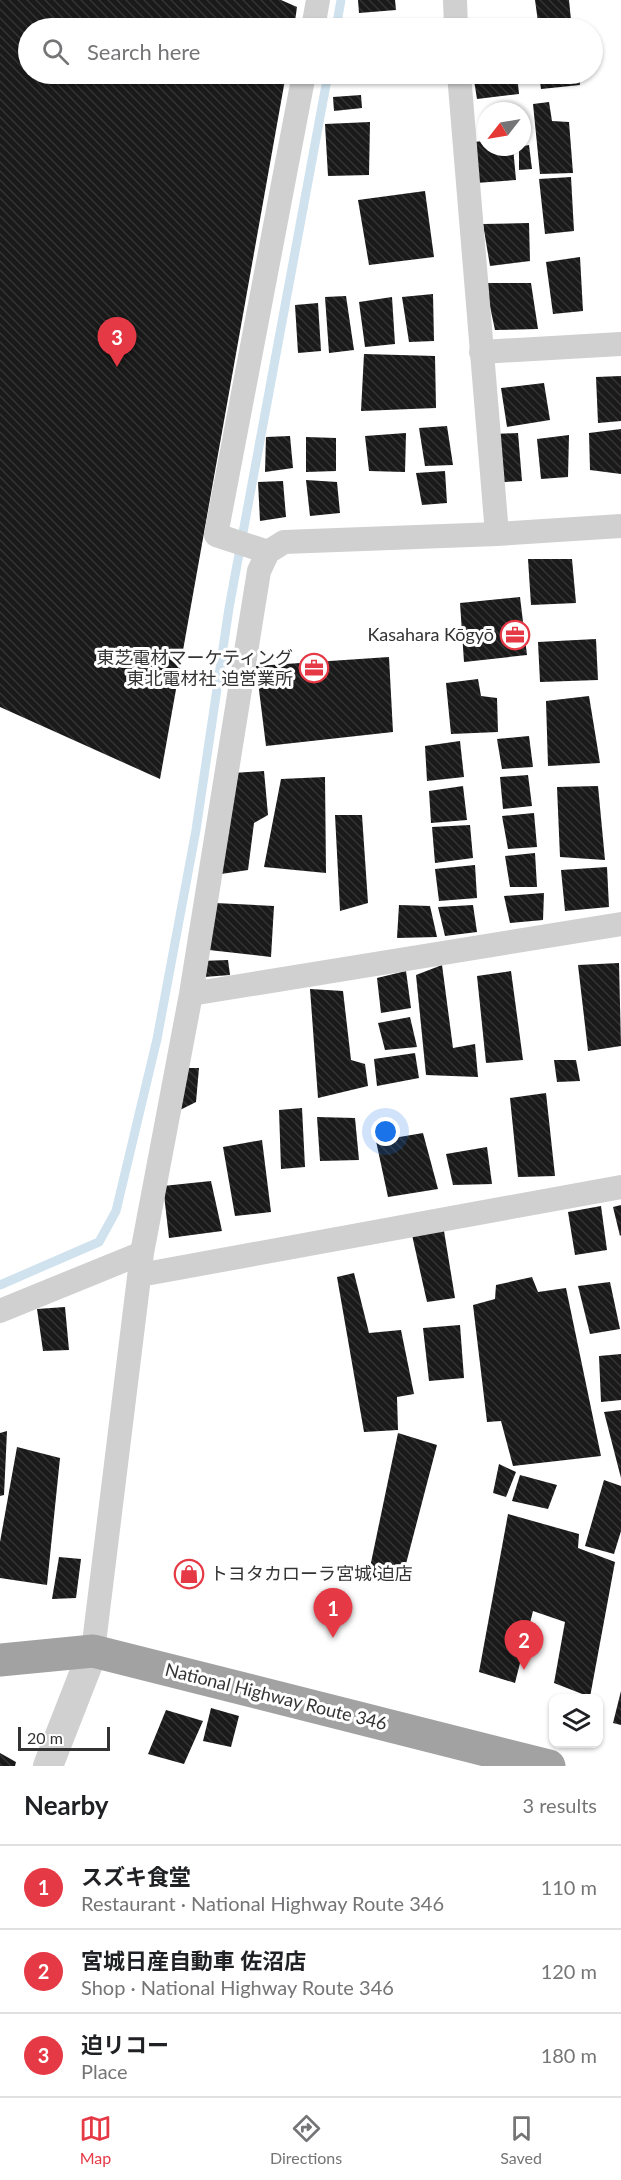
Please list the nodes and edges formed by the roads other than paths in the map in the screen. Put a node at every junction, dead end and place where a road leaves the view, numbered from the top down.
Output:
1 (318, 0) edge
2 (455, 0) edge
3 (315, 18) edge
4 (456, 18) edge
5 (302, 84) edge
6 (460, 84) edge
7 (621, 344) edge
8 (481, 352) junction
9 (621, 526) edge
10 (497, 534) junction
11 (264, 551) junction
12 (621, 924) edge
13 (191, 994) junction
14 (621, 1187) edge
15 (141, 1264) junction
16 (0, 1311) edge
17 (93, 1651) junction
18 (0, 1660) edge
19 (48, 1766) edge
20 (549, 1766) edge

1 - 3 street
2 - 4 street
5 - 11 street
6 - 8 street
7 - 8 street
8 - 10 street
9 - 10 street
10 - 11 street
11 - 13 street
12 - 13 street
13 - 15 street
14 - 15 street
15 - 16 street
15 - 17 street
17 - 18 highway, National Highway Route 346
17 - 19 street
17 - 20 highway, National Highway Route 346

